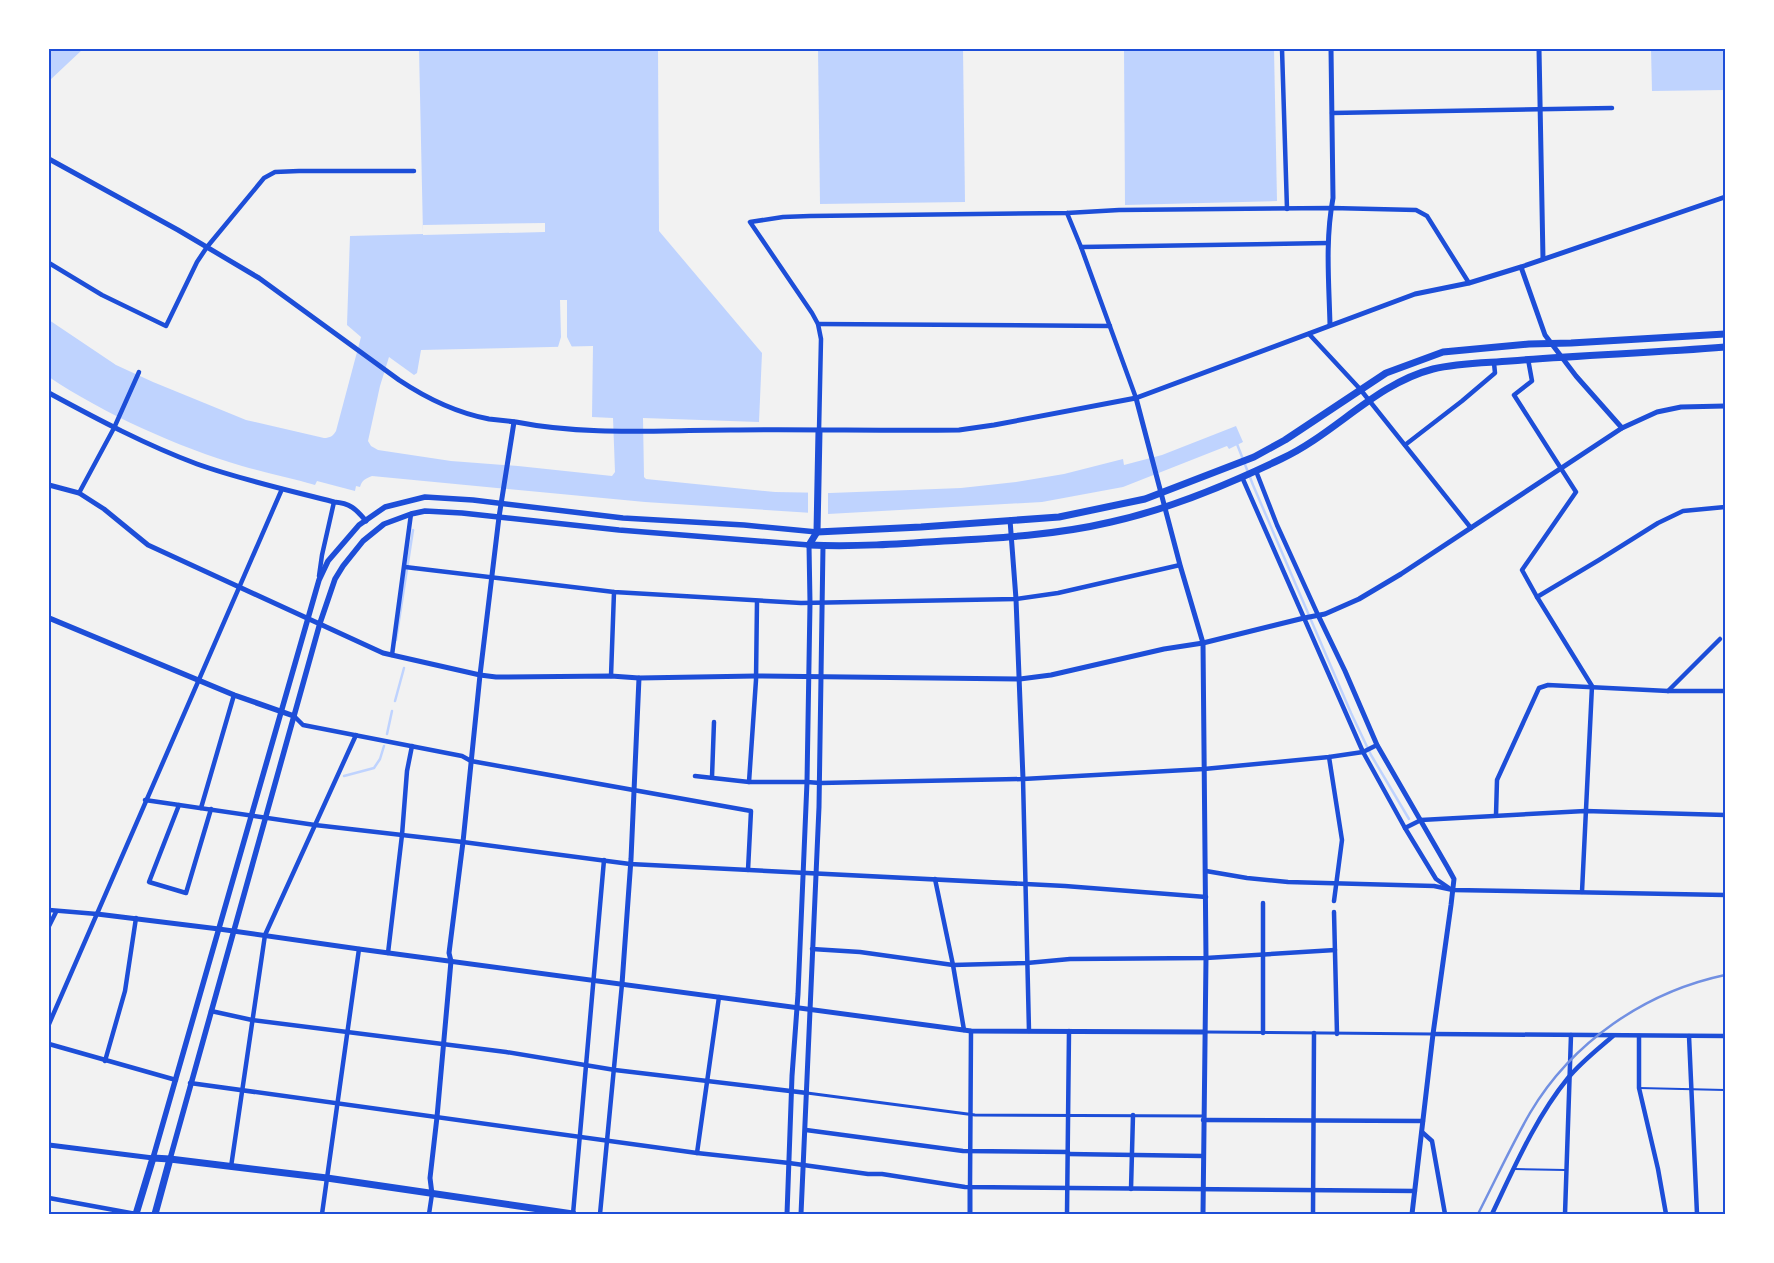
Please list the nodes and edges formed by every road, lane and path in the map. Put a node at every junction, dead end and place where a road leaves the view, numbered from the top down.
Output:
1 (1282, 49) edge
2 (1331, 49) edge
3 (1539, 49) edge
4 (1612, 108) dead end
5 (1540, 110) junction
6 (1332, 113) junction
7 (49, 159) edge
8 (414, 171) dead end
9 (1725, 197) edge
10 (1332, 208) junction
11 (1287, 209) junction
12 (1067, 213) junction
13 (1328, 243) junction
14 (207, 247) junction
15 (1081, 247) junction
16 (1543, 259) junction
17 (49, 263) edge
18 (1520, 267) junction
19 (1469, 283) junction
20 (818, 324) junction
21 (1330, 325) junction
22 (1110, 326) junction
23 (1309, 334) junction
24 (1725, 334) edge
25 (1551, 344) junction
26 (1725, 347) edge
27 (1561, 356) junction
28 (1528, 360) junction
29 (1494, 362) junction
30 (140, 372) dead end
31 (1360, 389) junction
32 (49, 392) edge
33 (1136, 398) junction
34 (1369, 400) junction
35 (1725, 406) edge
36 (514, 422) junction
37 (114, 428) junction
38 (1622, 428) junction
39 (819, 431) junction
40 (1405, 445) junction
41 (1562, 468) junction
42 (1256, 471) junction
43 (1242, 477) junction
44 (49, 485) edge
45 (282, 488) junction
46 (79, 493) junction
47 (1162, 493) junction
48 (334, 502) junction
49 (501, 504) junction
50 (1165, 506) junction
51 (1725, 507) edge
52 (411, 514) junction
53 (499, 517) junction
54 (1010, 520) junction
55 (366, 521) junction
56 (1471, 528) junction
57 (817, 532) junction
58 (1010, 538) junction
59 (810, 545) junction
60 (823, 546) junction
61 (1180, 565) junction
62 (405, 567) junction
63 (492, 578) junction
64 (319, 580) junction
65 (238, 587) junction
66 (614, 592) junction
67 (1537, 597) junction
68 (1016, 599) junction
69 (757, 601) junction
70 (810, 603) junction
71 (822, 603) junction
72 (1315, 616) junction
73 (49, 618) edge
74 (308, 618) junction
75 (1304, 618) junction
76 (320, 623) junction
77 (1720, 639) dead end
78 (1203, 643) junction
79 (392, 655) junction
80 (480, 675) junction
81 (611, 676) junction
82 (756, 676) junction
83 (809, 677) junction
84 (821, 677) junction
85 (639, 678) junction
86 (1020, 678) junction
87 (198, 679) junction
88 (1592, 686) junction
89 (1668, 690) junction
90 (1725, 691) edge
91 (234, 695) junction
92 (280, 712) junction
93 (294, 716) junction
94 (714, 722) dead end
95 (356, 735) junction
96 (1377, 745) junction
97 (412, 746) junction
98 (1363, 752) junction
99 (1328, 757) junction
100 (472, 761) junction
101 (1204, 769) junction
102 (695, 776) dead end
103 (712, 777) junction
104 (1023, 779) junction
105 (749, 782) junction
106 (806, 782) junction
107 (820, 783) junction
108 (633, 791) junction
109 (145, 800) junction
110 (179, 805) junction
111 (201, 808) junction
112 (211, 809) junction
113 (1585, 811) junction
114 (1496, 815) junction
115 (1725, 815) edge
116 (251, 816) junction
117 (267, 818) junction
118 (1418, 821) junction
119 (315, 825) junction
120 (1407, 827) junction
121 (402, 834) junction
122 (464, 842) junction
123 (604, 860) junction
124 (630, 864) junction
125 (748, 870) junction
126 (1206, 871) junction
127 (803, 873) junction
128 (816, 873) junction
129 (935, 879) junction
130 (1335, 883) junction
131 (1025, 884) junction
132 (1452, 890) junction
133 (1582, 892) junction
134 (1725, 895) edge
135 (1206, 897) junction
136 (1334, 901) dead end
137 (1263, 903) dead end
138 (49, 910) edge
139 (56, 912) junction
140 (1334, 912) dead end
141 (97, 914) junction
142 (136, 918) junction
143 (49, 926) edge
144 (219, 929) junction
145 (233, 931) junction
146 (265, 935) junction
147 (359, 949) junction
148 (812, 949) junction
149 (1335, 950) junction
150 (388, 953) junction
151 (1262, 955) junction
152 (1206, 958) junction
153 (451, 961) junction
154 (1027, 963) junction
155 (954, 965) junction
156 (594, 980) junction
157 (622, 984) junction
158 (719, 997) junction
159 (797, 1008) junction
160 (810, 1010) junction
161 (211, 1012) junction
162 (252, 1020) junction
163 (49, 1024) edge
164 (964, 1030) junction
165 (348, 1031) junction
166 (971, 1031) junction
167 (1029, 1031) junction
168 (1069, 1031) junction
169 (1204, 1032) junction
170 (1264, 1033) junction
171 (1314, 1033) junction
172 (1337, 1034) junction
173 (1432, 1034) junction
174 (1571, 1035) junction
175 (1613, 1036) junction
176 (1639, 1036) junction
177 (1689, 1036) junction
178 (1725, 1036) edge
179 (49, 1044) edge
180 (444, 1044) junction
181 (105, 1061) junction
182 (586, 1065) junction
183 (615, 1070) junction
184 (1569, 1078) junction
185 (176, 1080) junction
186 (706, 1081) junction
187 (190, 1084) junction
188 (1639, 1088) junction
189 (1691, 1089) junction
190 (792, 1090) junction
191 (1725, 1090) edge
192 (243, 1091) junction
193 (807, 1093) junction
194 (338, 1104) junction
195 (972, 1115) junction
196 (1068, 1115) junction
197 (1133, 1115) junction
198 (437, 1117) junction
199 (1203, 1118) junction
200 (1313, 1120) junction
201 (1423, 1121) junction
202 (806, 1130) junction
203 (1422, 1132) junction
204 (580, 1137) junction
205 (607, 1141) junction
206 (49, 1145) edge
207 (970, 1151) junction
208 (697, 1153) junction
209 (1068, 1153) junction
210 (1132, 1155) junction
211 (1203, 1156) junction
212 (153, 1158) junction
213 (170, 1159) junction
214 (789, 1163) junction
215 (804, 1165) junction
216 (231, 1167) junction
217 (1515, 1169) junction
218 (1566, 1170) junction
219 (327, 1178) junction
220 (970, 1188) junction
221 (1068, 1189) junction
222 (1131, 1189) junction
223 (1203, 1189) junction
224 (1312, 1191) junction
225 (1415, 1191) junction
226 (432, 1194) junction
227 (49, 1198) edge
228 (136, 1214) edge
229 (155, 1214) edge
230 (322, 1214) edge
231 (429, 1214) edge
232 (573, 1214) edge
233 (600, 1214) edge
234 (787, 1214) edge
235 (801, 1214) edge
236 (970, 1214) edge
237 (1067, 1214) edge
238 (1203, 1214) edge
239 (1312, 1214) edge
240 (1412, 1214) edge
241 (1445, 1214) edge
242 (1492, 1214) edge
243 (1564, 1214) edge
244 (1666, 1214) edge
245 (1697, 1214) edge

1 - 11 street
2 - 6 street
3 - 5 street
4 - 5 street
5 - 6 street
5 - 16 street
6 - 10 street
7 - 14 street
8 - 14 street
9 - 16 street
10 - 11 street
10 - 13 street
10 - 19 street
11 - 12 street
12 - 15 street
12 - 20 street
13 - 15 street
13 - 21 street
14 - 17 street
14 - 36 street
15 - 22 street
16 - 18 street
18 - 19 street
18 - 25 street
19 - 21 street
20 - 22 street
20 - 39 street
21 - 23 street
22 - 33 street
23 - 31 street
23 - 33 street
24 - 25 main road
25 - 27 street
25 - 31 main road
26 - 27 main road
27 - 28 main road
27 - 38 street
28 - 29 main road
28 - 41 street
29 - 34 main road
29 - 40 street
30 - 37 street
31 - 34 street
31 - 47 main road
32 - 37 street
33 - 39 street
33 - 47 street
34 - 40 street
34 - 42 main road
35 - 38 street
36 - 39 street
36 - 49 street
37 - 45 street
37 - 46 street
38 - 41 street
39 - 57 main road
40 - 56 street
41 - 56 street
41 - 67 street
42 - 43 main road
42 - 72 street
43 - 50 main road
43 - 75 street
44 - 46 street
45 - 48 street
45 - 65 street
46 - 65 street
47 - 50 street
47 - 54 main road
48 - 55 street
48 - 64 street
49 - 53 street
49 - 55 main road
49 - 57 main road
50 - 58 main road
50 - 61 street
51 - 67 street
52 - 53 main road
52 - 62 street
52 - 76 main road
53 - 59 main road
53 - 63 street
54 - 57 main road
54 - 58 street
55 - 64 main road
56 - 72 street
57 - 59 main road
57 - 60 main road
58 - 60 main road
58 - 68 street
59 - 60 main road
59 - 70 street
60 - 71 street
61 - 68 street
61 - 78 street
62 - 63 street
62 - 79 street
63 - 66 street
63 - 80 street
64 - 74 main road
65 - 74 street
65 - 87 street
66 - 69 street
66 - 81 street
67 - 88 street
68 - 71 street
68 - 86 street
69 - 70 street
69 - 82 street
70 - 71 street
70 - 83 street
71 - 84 street
72 - 75 street
72 - 96 street
73 - 87 main road
74 - 76 street
74 - 92 main road
75 - 78 street
75 - 98 street
76 - 79 street
76 - 93 main road
77 - 89 street
78 - 86 street
78 - 101 street
79 - 80 street
80 - 81 street
80 - 100 street
81 - 85 street
82 - 83 street
82 - 85 street
82 - 105 street
83 - 84 street
83 - 106 street
84 - 86 street
84 - 107 street
85 - 108 street
86 - 104 street
87 - 91 main road
87 - 109 street
88 - 89 street
88 - 113 street
88 - 114 street
89 - 90 street
91 - 92 main road
91 - 111 street
92 - 93 main road
92 - 116 main road
93 - 95 street
93 - 117 main road
94 - 103 street
95 - 97 street
95 - 119 street
96 - 98 street
96 - 118 street
97 - 100 street
97 - 121 street
98 - 99 street
98 - 120 street
99 - 101 street
99 - 130 street
100 - 108 street
100 - 122 street
101 - 104 street
101 - 126 street
102 - 103 street
103 - 105 street
104 - 107 street
104 - 131 street
105 - 106 street
106 - 107 street
106 - 127 street
107 - 128 street
108 - 124 street
108 - 125 street
109 - 110 street
109 - 141 street
110 - 111 street
110 - 112 street
111 - 112 street
112 - 116 street
113 - 114 street
113 - 115 street
113 - 133 street
114 - 118 street
116 - 117 street
116 - 144 main road
117 - 119 street
117 - 145 main road
118 - 120 street
118 - 132 street
119 - 121 street
119 - 146 street
120 - 132 street
121 - 122 street
121 - 150 street
122 - 123 street
122 - 153 street
123 - 124 street
123 - 156 street
124 - 125 street
124 - 157 street
125 - 127 street
126 - 130 street
126 - 135 street
127 - 128 street
127 - 159 street
128 - 129 street
128 - 148 street
129 - 131 street
129 - 155 street
130 - 132 street
130 - 136 street
131 - 135 street
131 - 154 street
132 - 133 street
132 - 173 street
133 - 134 street
135 - 152 street
137 - 151 street
138 - 139 street
139 - 141 street
139 - 143 street
140 - 149 street
141 - 142 street
141 - 163 street
142 - 144 street
142 - 181 street
144 - 145 street
144 - 185 main road
145 - 146 street
145 - 161 main road
146 - 147 street
146 - 162 street
147 - 150 street
147 - 165 street
148 - 155 street
148 - 160 street
149 - 151 street
149 - 172 street
150 - 153 street
151 - 152 street
151 - 170 street
152 - 154 street
152 - 169 street
153 - 156 street
153 - 180 street
154 - 155 street
154 - 167 street
155 - 164 street
156 - 157 street
156 - 182 street
157 - 158 street
157 - 183 street
158 - 159 street
158 - 186 street
159 - 160 street
159 - 190 street
160 - 164 street
160 - 193 street
161 - 162 street
161 - 187 main road
162 - 165 street
162 - 192 street
164 - 166 street
165 - 180 street
165 - 194 street
166 - 167 street
166 - 195 street
167 - 168 street
168 - 169 street
168 - 196 street
169 - 170 street
169 - 199 street
170 - 171 street
171 - 172 street
171 - 200 street
172 - 173 street
173 - 174 street
173 - 201 street
174 - 175 street
174 - 184 street
175 - 176 street
175 - 184 street
176 - 177 street
176 - 188 street
177 - 178 street
177 - 189 street
179 - 181 street
180 - 182 street
180 - 198 street
181 - 185 street
182 - 183 street
182 - 204 street
183 - 186 street
183 - 205 street
184 - 217 street
184 - 218 street
185 - 212 main road
186 - 190 street
186 - 208 street
187 - 192 street
187 - 213 main road
188 - 189 lane
188 - 244 street
189 - 191 lane
189 - 245 street
190 - 193 street
190 - 214 street
192 - 194 street
192 - 216 street
193 - 195 street
193 - 202 street
194 - 198 street
194 - 219 street
195 - 196 street
195 - 207 street
196 - 197 street
196 - 209 street
197 - 199 street
197 - 210 street
198 - 204 street
198 - 226 street
199 - 200 street
199 - 211 street
200 - 201 street
200 - 224 street
201 - 203 street
202 - 207 street
202 - 215 street
203 - 225 street
203 - 241 street
204 - 205 street
204 - 232 street
205 - 208 street
205 - 233 street
206 - 212 street
207 - 209 street
207 - 220 street
208 - 214 street
209 - 210 street
209 - 221 street
210 - 211 street
210 - 222 street
211 - 223 street
212 - 213 main road
212 - 228 main road
213 - 216 main road
213 - 229 main road
214 - 215 street
214 - 234 street
215 - 220 street
215 - 235 street
216 - 219 main road
217 - 218 lane
217 - 242 street
218 - 243 street
219 - 226 main road
219 - 230 street
220 - 221 street
220 - 236 street
221 - 222 street
221 - 237 street
222 - 223 street
223 - 224 street
223 - 238 street
224 - 225 street
224 - 239 street
225 - 240 street
226 - 231 street
226 - 232 main road
227 - 228 street

